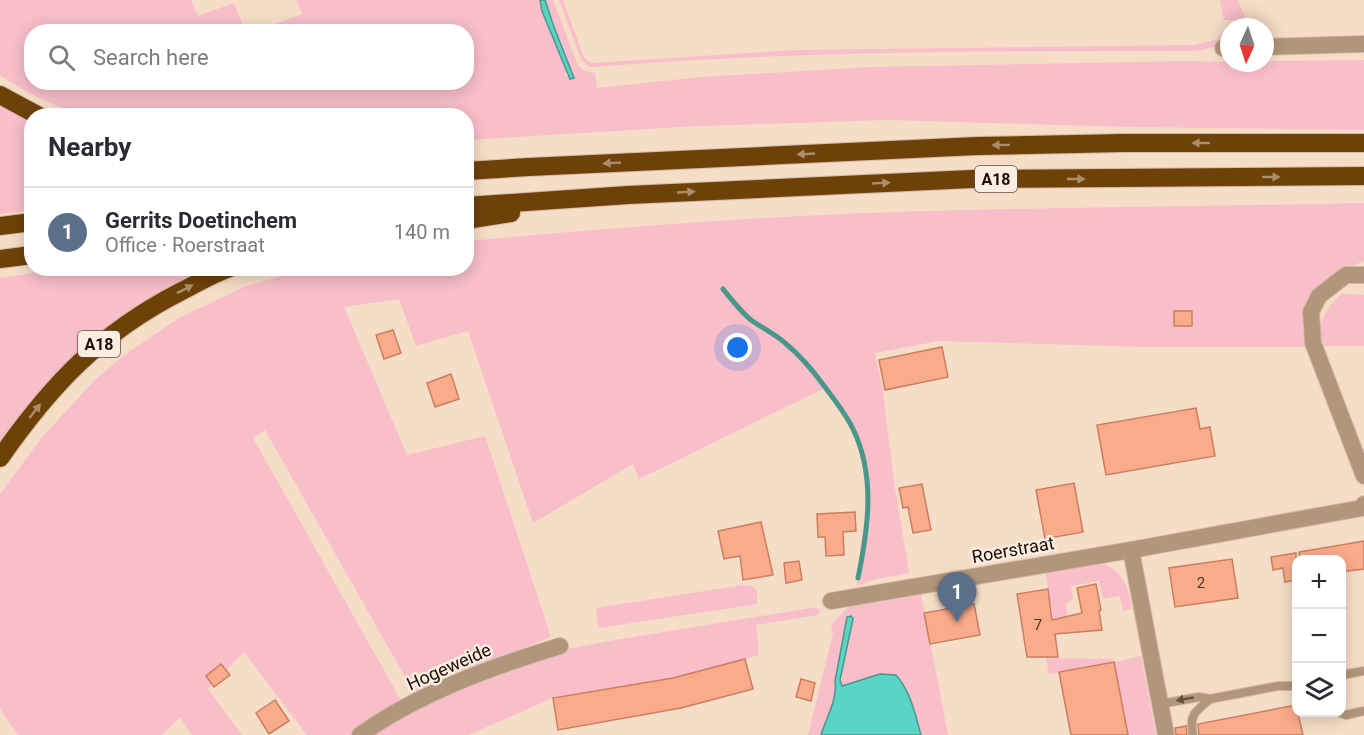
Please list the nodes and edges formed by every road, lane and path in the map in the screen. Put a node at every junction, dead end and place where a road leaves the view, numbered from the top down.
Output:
1 (1364, 44) edge
2 (1274, 47) edge
3 (0, 95) edge
4 (24, 108) edge
5 (1364, 143) edge
6 (474, 166) edge
7 (529, 166) junction
8 (474, 170) edge
9 (1364, 176) edge
10 (628, 195) junction
11 (474, 205) edge
12 (474, 219) edge
13 (24, 223) edge
14 (0, 226) edge
15 (24, 256) edge
16 (0, 259) edge
17 (1364, 275) edge
18 (213, 276) edge
19 (0, 458) edge
20 (1364, 476) edge
21 (1364, 504) edge
22 (1131, 550) junction
23 (831, 601) dead end
24 (560, 646) dead end
25 (1364, 671) edge
26 (1346, 674) edge
27 (1292, 686) edge
28 (1210, 699) junction
29 (1160, 704) junction
30 (1364, 711) edge
31 (1346, 715) edge
32 (360, 735) edge
33 (1166, 735) edge
34 (1193, 735) edge

1 - 2 street
3 - 4 highway
5 -> 7 highway, A18
6 - 7 highway, A18
7 - 8 highway, A18
10 -> 9 highway, A18
10 - 11 highway, A18
10 - 12 highway, A18
13 - 14 highway
15 - 16 highway
17 - 20 street
19 -> 18 highway, A18
21 - 22 street, Roerstraat
22 - 23 street, Roerstraat
22 - 29 street
24 - 32 street, Hogeweide
25 - 26 lane
27 - 28 lane
28 -> 29 lane
28 - 34 lane
29 - 33 street
30 - 31 lane

